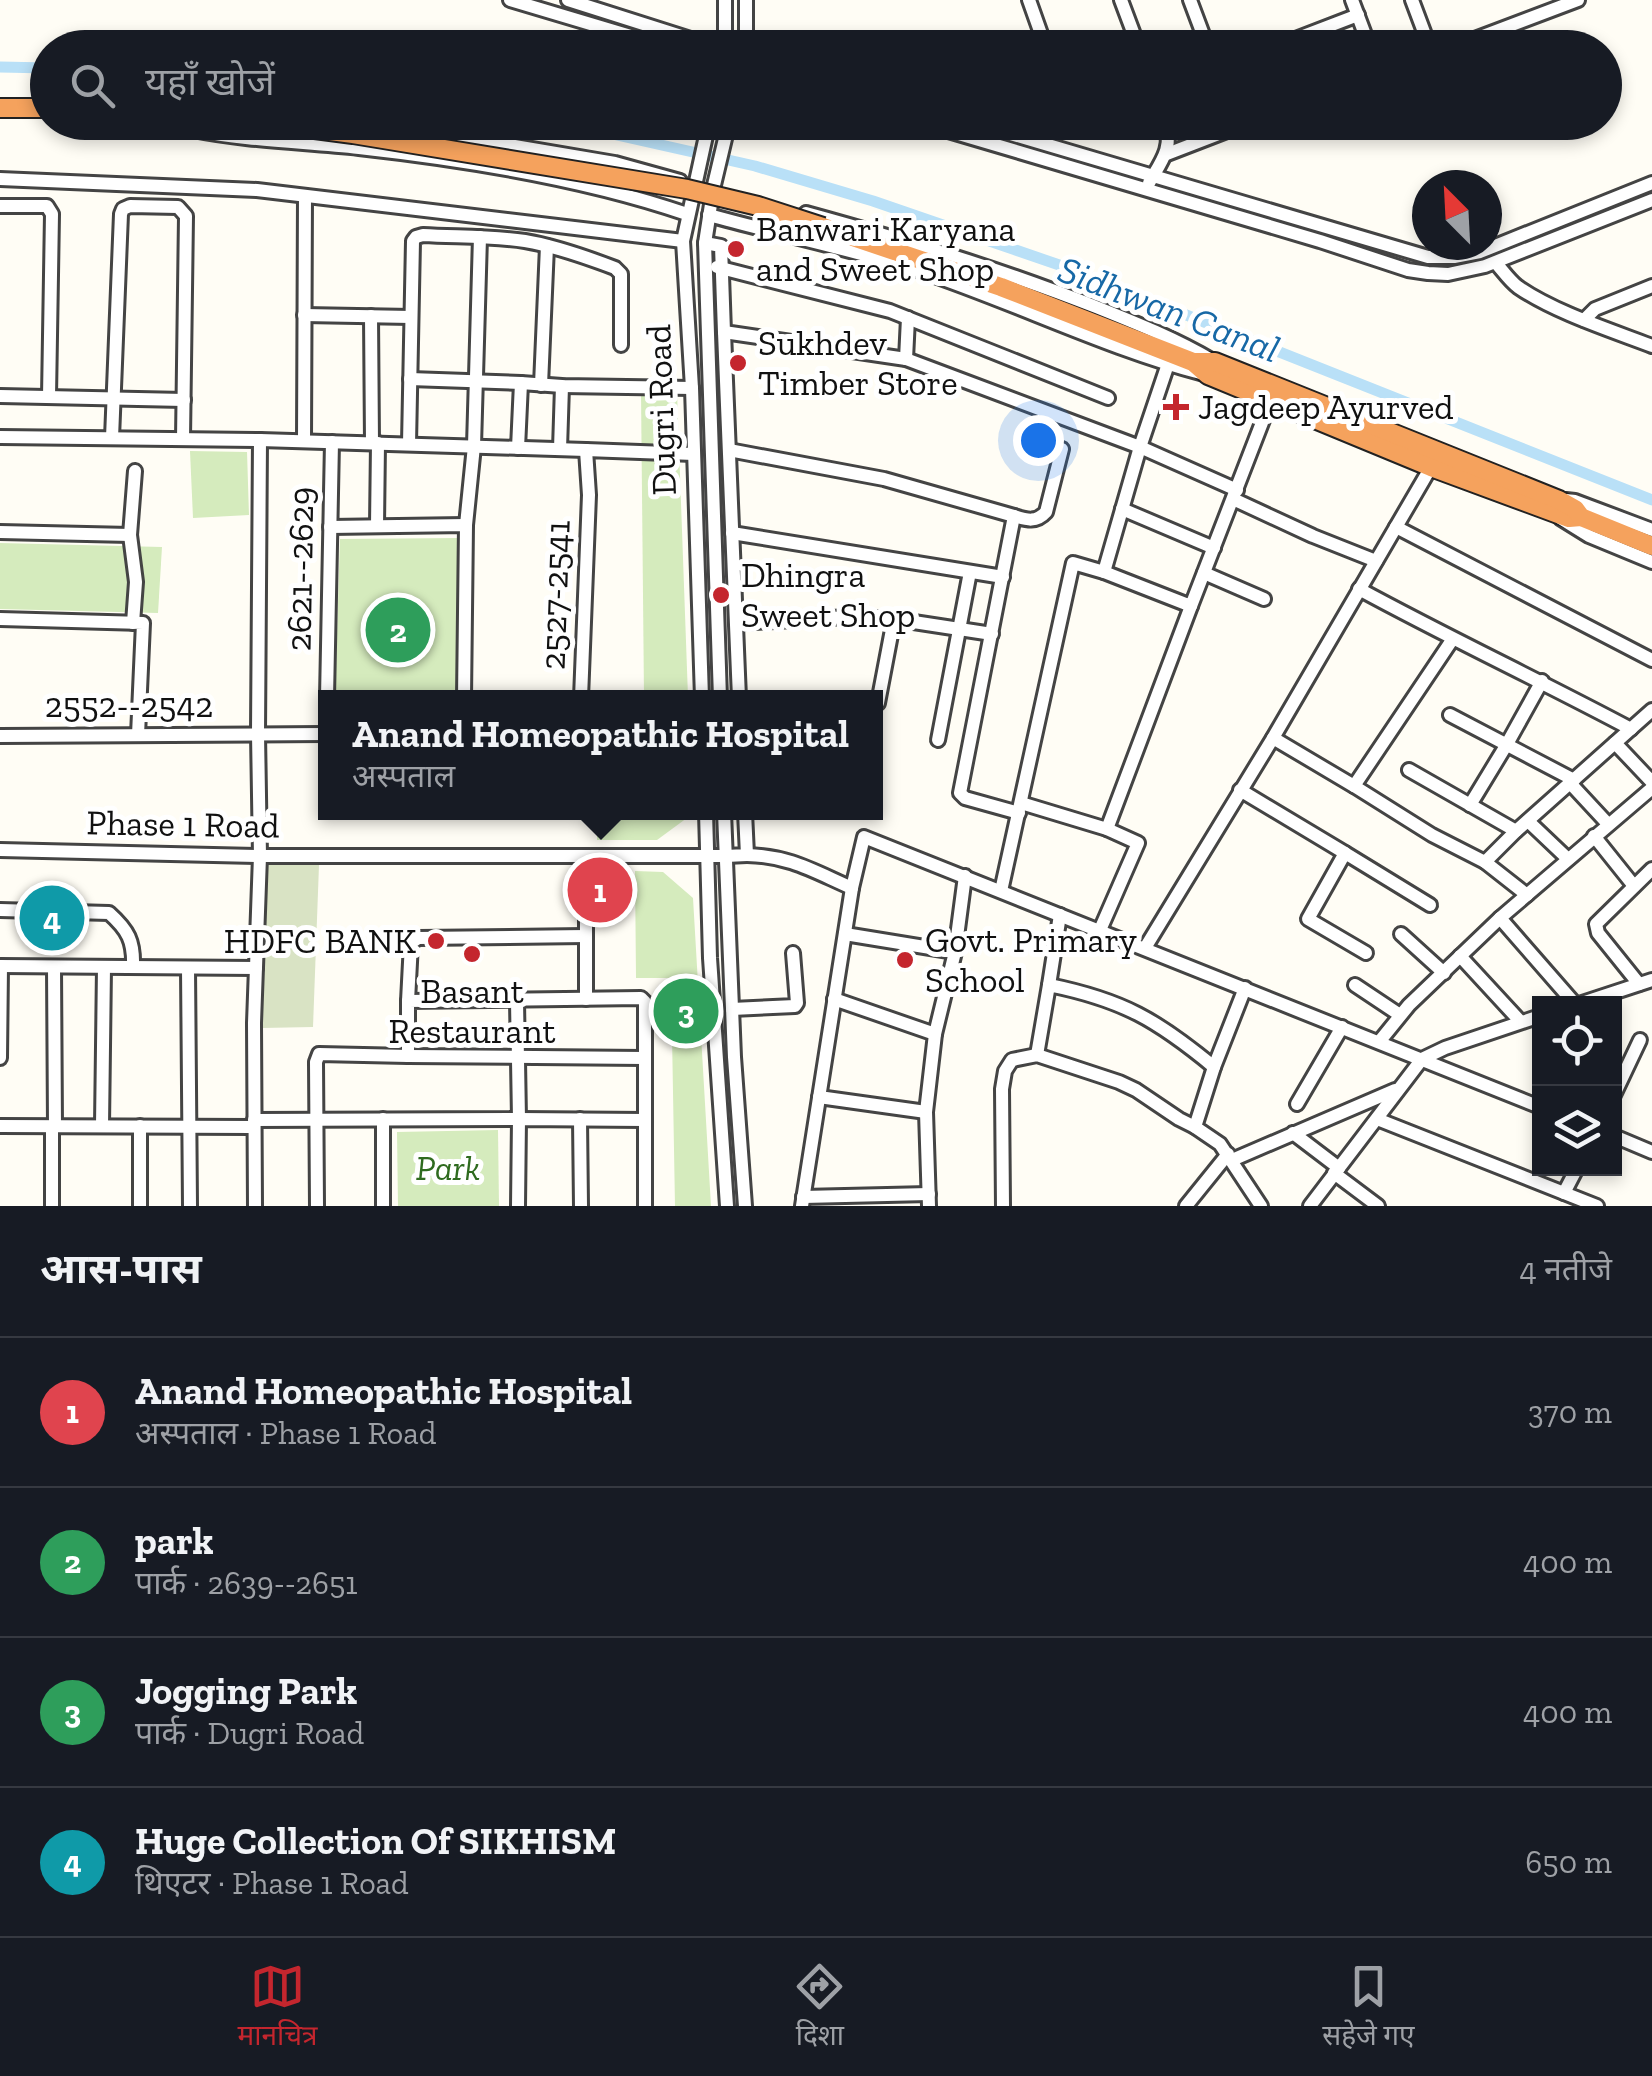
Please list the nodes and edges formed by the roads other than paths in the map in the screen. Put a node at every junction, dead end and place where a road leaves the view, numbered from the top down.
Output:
1 (510, 0) edge
2 (568, 0) edge
3 (725, 0) edge
4 (746, 0) edge
5 (1029, 0) edge
6 (1121, 0) edge
7 (1190, 0) edge
8 (1352, 0) edge
9 (1412, 0) edge
10 (1578, 0) edge
11 (1358, 15) junction
12 (610, 30) edge
13 (664, 30) edge
14 (723, 30) edge
15 (746, 30) edge
16 (1040, 30) edge
17 (1132, 30) edge
18 (1201, 30) edge
19 (1319, 30) edge
20 (1363, 30) edge
21 (1423, 30) edge
22 (1499, 30) edge
23 (0, 108) edge
24 (30, 108) edge
25 (0, 120) edge
26 (30, 120) edge
27 (273, 140) edge
28 (389, 140) edge
29 (479, 140) edge
30 (705, 140) edge
31 (725, 140) edge
32 (986, 140) edge
33 (1023, 140) edge
34 (1168, 140) edge
35 (1202, 140) edge
36 (1167, 154) junction
37 (0, 179) edge
38 (49, 180) junction
39 (695, 183) junction
40 (1149, 183) junction
41 (1652, 183) edge
42 (181, 186) junction
43 (714, 187) junction
44 (305, 196) junction
45 (1652, 200) edge
46 (0, 206) edge
47 (48, 206) junction
48 (182, 209) junction
49 (687, 214) junction
50 (709, 215) junction
51 (480, 238) junction
52 (683, 242) junction
53 (704, 243) junction
54 (1503, 243) junction
55 (547, 246) junction
56 (1502, 260) junction
57 (705, 264) junction
58 (722, 268) junction
59 (1652, 286) edge
60 (304, 315) junction
61 (371, 316) junction
62 (412, 317) junction
63 (908, 318) junction
64 (1584, 320) junction
65 (724, 332) junction
66 (621, 345) dead end
67 (1652, 346) edge
68 (906, 359) junction
69 (1183, 362) junction
70 (1212, 368) junction
71 (410, 379) junction
72 (476, 382) junction
73 (521, 383) junction
74 (541, 384) junction
75 (562, 386) junction
76 (692, 388) junction
77 (0, 396) edge
78 (49, 397) junction
79 (1108, 398) dead end
80 (115, 399) junction
81 (184, 400) junction
82 (1270, 402) junction
83 (0, 437) edge
84 (112, 438) junction
85 (183, 439) junction
86 (260, 440) junction
87 (304, 441) junction
88 (332, 442) junction
89 (375, 443) junction
90 (409, 444) junction
91 (474, 446) junction
92 (1140, 447) junction
93 (518, 448) junction
94 (560, 449) junction
95 (1062, 449) dead end
96 (586, 450) junction
97 (729, 450) junction
98 (694, 454) junction
99 (1431, 468) junction
100 (135, 470) dead end
101 (1235, 495) junction
102 (1556, 506) junction
103 (1122, 509) junction
104 (1014, 516) junction
105 (466, 525) junction
106 (377, 526) junction
107 (330, 527) junction
108 (1396, 527) junction
109 (1652, 530) edge
110 (0, 532) edge
111 (732, 533) junction
112 (130, 535) junction
113 (1652, 546) edge
114 (1214, 548) junction
115 (1376, 561) junction
116 (1652, 562) edge
117 (970, 572) junction
118 (1104, 572) junction
119 (1204, 573) junction
120 (1003, 577) junction
121 (1359, 590) junction
122 (1264, 599) dead end
123 (1191, 606) junction
124 (0, 619) edge
125 (894, 619) junction
126 (138, 623) junction
127 (736, 623) junction
128 (959, 629) junction
129 (992, 634) junction
130 (1452, 640) junction
131 (1652, 660) edge
132 (1542, 681) junction
133 (327, 690) edge
134 (464, 690) edge
135 (581, 690) edge
136 (702, 690) edge
137 (720, 690) edge
138 (739, 690) edge
139 (881, 690) edge
140 (1652, 710) edge
141 (1450, 715) dead end
142 (1631, 729) junction
143 (258, 734) junction
144 (318, 734) edge
145 (138, 735) junction
146 (0, 736) edge
147 (1273, 738) junction
148 (938, 740) dead end
149 (1616, 743) junction
150 (1507, 744) junction
151 (1408, 770) dead end
152 (1572, 781) junction
153 (1652, 785) edge
154 (1354, 786) junction
155 (1240, 790) junction
156 (1470, 804) junction
157 (1020, 808) junction
158 (706, 820) edge
159 (724, 820) edge
160 (745, 820) edge
161 (1528, 821) junction
162 (1608, 824) junction
163 (1107, 829) junction
164 (1516, 831) junction
165 (1594, 836) junction
166 (0, 850) edge
167 (1346, 853) junction
168 (747, 855) junction
169 (260, 856) junction
170 (707, 856) junction
171 (726, 856) junction
172 (586, 858) junction
173 (1568, 859) junction
174 (1485, 862) junction
175 (1652, 869) edge
176 (964, 876) junction
177 (1634, 886) junction
178 (852, 888) junction
179 (1001, 890) junction
180 (1527, 896) junction
181 (1430, 904) dead end
182 (0, 910) edge
183 (1060, 915) junction
184 (1500, 918) junction
185 (1100, 930) junction
186 (844, 934) junction
187 (1401, 934) dead end
188 (586, 936) junction
189 (1145, 948) junction
190 (793, 952) dead end
191 (955, 952) junction
192 (1366, 953) dead end
193 (1460, 956) junction
194 (0, 966) edge
195 (54, 966) junction
196 (104, 967) junction
197 (133, 967) junction
198 (188, 968) junction
199 (256, 968) junction
200 (1444, 973) junction
201 (1645, 982) edge
202 (1049, 985) junction
203 (1355, 986) dead end
204 (1245, 988) junction
205 (1570, 996) edge
206 (1602, 996) edge
207 (586, 999) junction
208 (834, 999) junction
209 (408, 1001) junction
210 (517, 1001) junction
211 (732, 1009) junction
212 (1400, 1014) junction
213 (1532, 1018) edge
214 (1520, 1022) junction
215 (1342, 1027) junction
216 (935, 1034) junction
217 (1640, 1040) dead end
218 (1379, 1042) junction
219 (1037, 1055) junction
220 (408, 1056) junction
221 (0, 1058) edge
222 (518, 1058) junction
223 (644, 1058) junction
224 (1422, 1059) junction
225 (1214, 1068) junction
226 (1618, 1086) edge
227 (1399, 1088) junction
228 (819, 1097) junction
229 (1297, 1104) dead end
230 (1532, 1104) edge
231 (926, 1112) junction
232 (383, 1119) junction
233 (520, 1119) junction
234 (1377, 1119) junction
235 (318, 1120) junction
236 (580, 1120) junction
237 (645, 1120) junction
238 (253, 1123) junction
239 (0, 1126) edge
240 (54, 1126) junction
241 (102, 1126) junction
242 (140, 1126) junction
243 (189, 1126) junction
244 (1195, 1127) junction
245 (1294, 1133) junction
246 (1622, 1139) edge
247 (1652, 1152) edge
248 (1230, 1157) junction
249 (1337, 1171) junction
250 (1573, 1176) edge
251 (1564, 1193) junction
252 (929, 1200) edge
253 (802, 1202) edge
254 (52, 1206) edge
255 (140, 1206) edge
256 (190, 1206) edge
257 (255, 1206) edge
258 (317, 1206) edge
259 (383, 1206) edge
260 (518, 1206) edge
261 (581, 1206) edge
262 (646, 1206) edge
263 (727, 1206) edge
264 (744, 1206) edge
265 (1003, 1206) edge
266 (1186, 1206) edge
267 (1261, 1206) edge
268 (1310, 1206) edge
269 (1378, 1206) edge
270 (1597, 1206) edge

1 - 12 street
2 - 13 street
3 - 14 street
4 - 15 street
5 - 16 street
6 - 17 street
7 - 18 street
8 - 11 street
9 - 21 street
10 - 22 street
11 - 19 street
11 - 20 street
23 - 24 highway
25 - 26 highway
27 - 49 street
28 - 69 highway, bridge
29 - 39 street
30 - 39 street, Dugri Road
31 - 43 street, Dugri Road
32 - 40 street
33 - 40 street
34 - 36 street
35 - 36 street
36 - 40 street
37 - 38 street
38 - 42 street
38 - 47 street
39 - 43 street
39 - 49 street, Dugri Road
40 - 54 street
40 - 56 street
41 - 54 street
42 - 44 street
42 - 48 street
43 - 50 street, Dugri Road
43 - 70 street
44 - 52 street
44 - 60 street
45 - 56 street
46 - 47 street
47 - 78 street
48 - 80 street
48 - 81 street
49 - 52 street, Dugri Road
50 - 53 street, Dugri Road
50 - 69 street
51 - 55 street
51 - 62 street
51 - 72 street
52 - 76 street, Dugri Road
53 - 57 street, Dugri Road
53 - 58 street
54 - 56 street
55 - 66 street
55 - 74 street
56 - 64 street
57 - 58 street
57 - 137 street, Dugri Road
58 - 63 street
58 - 65 street
59 - 64 street
60 - 61 street
60 - 87 street
61 - 62 street
61 - 89 street
62 - 71 street
63 - 68 street
63 - 79 street
64 - 67 street
65 - 68 street
65 - 97 street
68 - 92 street
69 - 70 highway
69 - 92 street
70 - 82 highway
70 - 102 highway
71 - 72 street
71 - 90 street
72 - 73 street
72 - 91 street
73 - 74 street
73 - 93 street
74 - 75 street
75 - 76 street
75 - 94 street
76 - 98 street, Dugri Road
77 - 78 street
78 - 80 street
80 - 81 street
80 - 84 street
81 - 85 street
82 - 99 highway
82 - 101 street
83 - 84 street
84 - 85 street
85 - 86 street
86 - 87 street
86 - 143 street
87 - 88 street
88 - 89 street
88 - 107 street, 2621--2629
89 - 90 street
89 - 106 street
90 - 91 street
91 - 93 street
91 - 105 street
92 - 101 street
92 - 103 street
93 - 94 street
94 - 96 street
95 - 104 street
96 - 98 street
96 - 135 street, 2527-2541
97 - 104 street
97 - 111 street
98 - 136 street, Dugri Road
99 - 102 highway
99 - 108 street
100 - 112 street
101 - 114 street
101 - 115 street
102 - 109 street
102 - 113 highway
102 - 116 street
103 - 114 street
103 - 118 street
104 - 120 street
105 - 106 street
105 - 134 street
106 - 107 street
107 - 133 street, 2621--2629
108 - 115 street
108 - 131 street
110 - 112 street
111 - 117 street
111 - 127 street
112 - 126 street
114 - 119 street
115 - 121 street
117 - 120 street
117 - 128 street
118 - 123 street
118 - 157 street
119 - 122 street
119 - 123 street
120 - 129 street
121 - 130 street
121 - 147 street
123 - 163 street
124 - 126 street
125 - 127 street
125 - 128 street
125 - 139 street
126 - 145 street
127 - 138 street
128 - 129 street
128 - 148 street
129 - 157 street
130 - 132 street
130 - 154 street
132 - 142 street
132 - 150 street
140 - 142 street
141 - 150 street
142 - 149 street
143 - 144 street, 2552--2542
143 - 145 street, 2552--2542
143 - 169 street
145 - 146 street, 2552--2542
147 - 154 street
147 - 155 street
149 - 152 street
149 - 153 street
150 - 152 street
150 - 156 street
151 - 156 street
152 - 161 street
152 - 162 street
153 - 162 street
154 - 174 street
155 - 167 street
155 - 189 street
156 - 164 street
157 - 163 street
157 - 179 street
158 - 170 street
159 - 171 street
160 - 168 street
161 - 164 street
161 - 173 street
162 - 165 street
163 - 185 street
164 - 174 street
165 - 173 street
165 - 177 street
166 - 169 street, Phase 1 Road
167 - 181 street
167 - 192 street
168 - 171 street, Phase 1 Road
168 - 178 street, Phase 1 Road
169 - 172 street, Phase 1 Road
169 - 199 street
170 - 171 street, Phase 1 Road
170 - 172 street, Phase 1 Road
170 - 263 street
171 - 211 street
172 - 188 street
173 - 180 street
174 - 180 street
175 - 177 street
176 - 178 street
176 - 179 street
176 - 191 street
177 - 201 street
178 - 186 street
179 - 183 street
180 - 184 street
182 - 197 street
183 - 185 street
183 - 202 street
184 - 193 street
184 - 205 street
185 - 189 street
186 - 191 street
186 - 208 street
187 - 200 street
188 - 207 street
188 - 209 street
189 - 204 street
190 - 211 street
191 - 216 street
193 - 200 street
193 - 214 street
194 - 195 street
194 - 221 street
195 - 196 street
195 - 240 street
196 - 197 street
196 - 241 street
197 - 198 street
198 - 199 street
198 - 243 street
199 - 238 street
200 - 212 street
201 - 206 street
202 - 219 street
202 - 225 street
203 - 212 street
204 - 215 street
204 - 225 street
207 - 210 street
207 - 223 street
208 - 216 street
208 - 228 street
209 - 210 street
209 - 220 street
210 - 222 street
211 - 264 street
212 - 218 street
213 - 214 street
214 - 224 street
215 - 218 street
215 - 229 street
216 - 231 street
217 - 226 street
218 - 224 street
219 - 244 street
219 - 265 street
220 - 222 street
220 - 235 street
222 - 223 street
222 - 233 street
223 - 237 street
224 - 227 street
224 - 230 street
225 - 244 street
227 - 234 street
227 - 245 street
228 - 231 street
228 - 253 street
231 - 252 street
232 - 233 street
232 - 235 street
232 - 259 street
233 - 236 street
233 - 260 street
234 - 249 street
234 - 251 street
235 - 238 street
235 - 258 street
236 - 237 street
236 - 261 street
237 - 262 street
238 - 243 street
238 - 257 street
239 - 240 street
240 - 241 street
240 - 254 street
241 - 242 street
242 - 243 street
242 - 255 street
243 - 256 street
244 - 248 street
245 - 248 street
245 - 249 street
246 - 247 street
248 - 266 street
248 - 267 street
249 - 268 street
249 - 269 street
250 - 251 street
251 - 270 street
252 - 253 street

